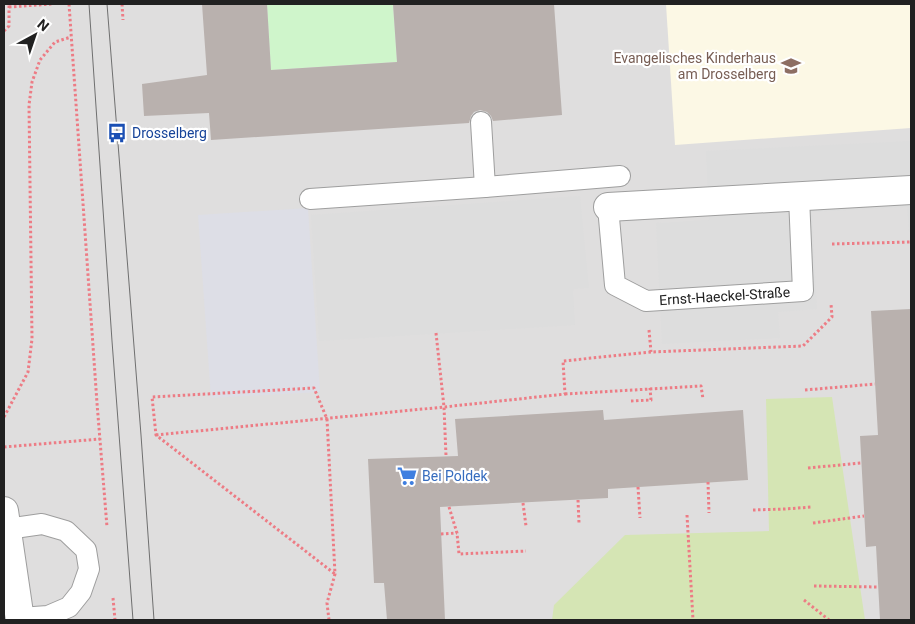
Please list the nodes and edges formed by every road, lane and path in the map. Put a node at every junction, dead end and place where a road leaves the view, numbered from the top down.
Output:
1 (52, 4) edge
2 (69, 4) edge
3 (122, 4) edge
4 (9, 5) edge
5 (123, 20) dead end
6 (4, 32) edge
7 (72, 37) junction
8 (480, 122) dead end
9 (620, 176) dead end
10 (485, 187) junction
11 (911, 190) edge
12 (799, 197) junction
13 (310, 199) dead end
14 (608, 207) joint
15 (436, 333) dead end
16 (651, 352) dead end
17 (874, 384) dead end
18 (650, 388) junction
19 (805, 390) dead end
20 (565, 394) junction
21 (702, 399) dead end
22 (631, 401) dead end
23 (444, 407) junction
24 (4, 418) edge
25 (327, 419) junction
26 (156, 435) junction
27 (4, 447) edge
28 (446, 456) dead end
29 (861, 463) dead end
30 (808, 468) dead end
31 (708, 482) dead end
32 (638, 487) dead end
33 (578, 500) dead end
34 (523, 503) dead end
35 (450, 507) dead end
36 (812, 507) dead end
37 (753, 510) dead end
38 (710, 513) dead end
39 (688, 515) dead end
40 (864, 516) dead end
41 (640, 518) dead end
42 (5, 520) edge
43 (579, 523) dead end
44 (813, 523) dead end
45 (526, 526) dead end
46 (457, 533) junction
47 (441, 534) dead end
48 (526, 551) dead end
49 (335, 574) junction
50 (814, 586) dead end
51 (878, 587) dead end
52 (804, 600) dead end
53 (20, 619) edge
54 (329, 620) edge
55 (692, 620) edge
56 (829, 620) edge

1 - 4 path
2 - 7 path
3 - 5 path
4 - 6 path
7 - 24 path
7 - 27 path
8 - 10 lane
9 - 10 lane
10 - 13 lane
11 - 12 street, Ernst-Haeckel-Straße
12 - 14 street, Ernst-Haeckel-Straße
12 - 14 lane, Ernst-Haeckel-Straße
15 - 23 path
16 - 20 path
17 - 19 path
18 - 20 path
18 - 21 path
18 - 22 path
20 - 23 path
23 - 25 path
23 - 28 path
25 - 26 path
25 - 26 path
25 - 49 path
26 - 49 path
29 - 30 path
31 - 38 path
32 - 41 path
33 - 43 path
34 - 45 path
35 - 46 path
36 - 37 path
39 - 55 path
40 - 44 path
42 - 53 street
42 - 53 lane
46 - 47 path
46 - 48 path
49 - 54 path
50 - 51 path
52 - 56 path

